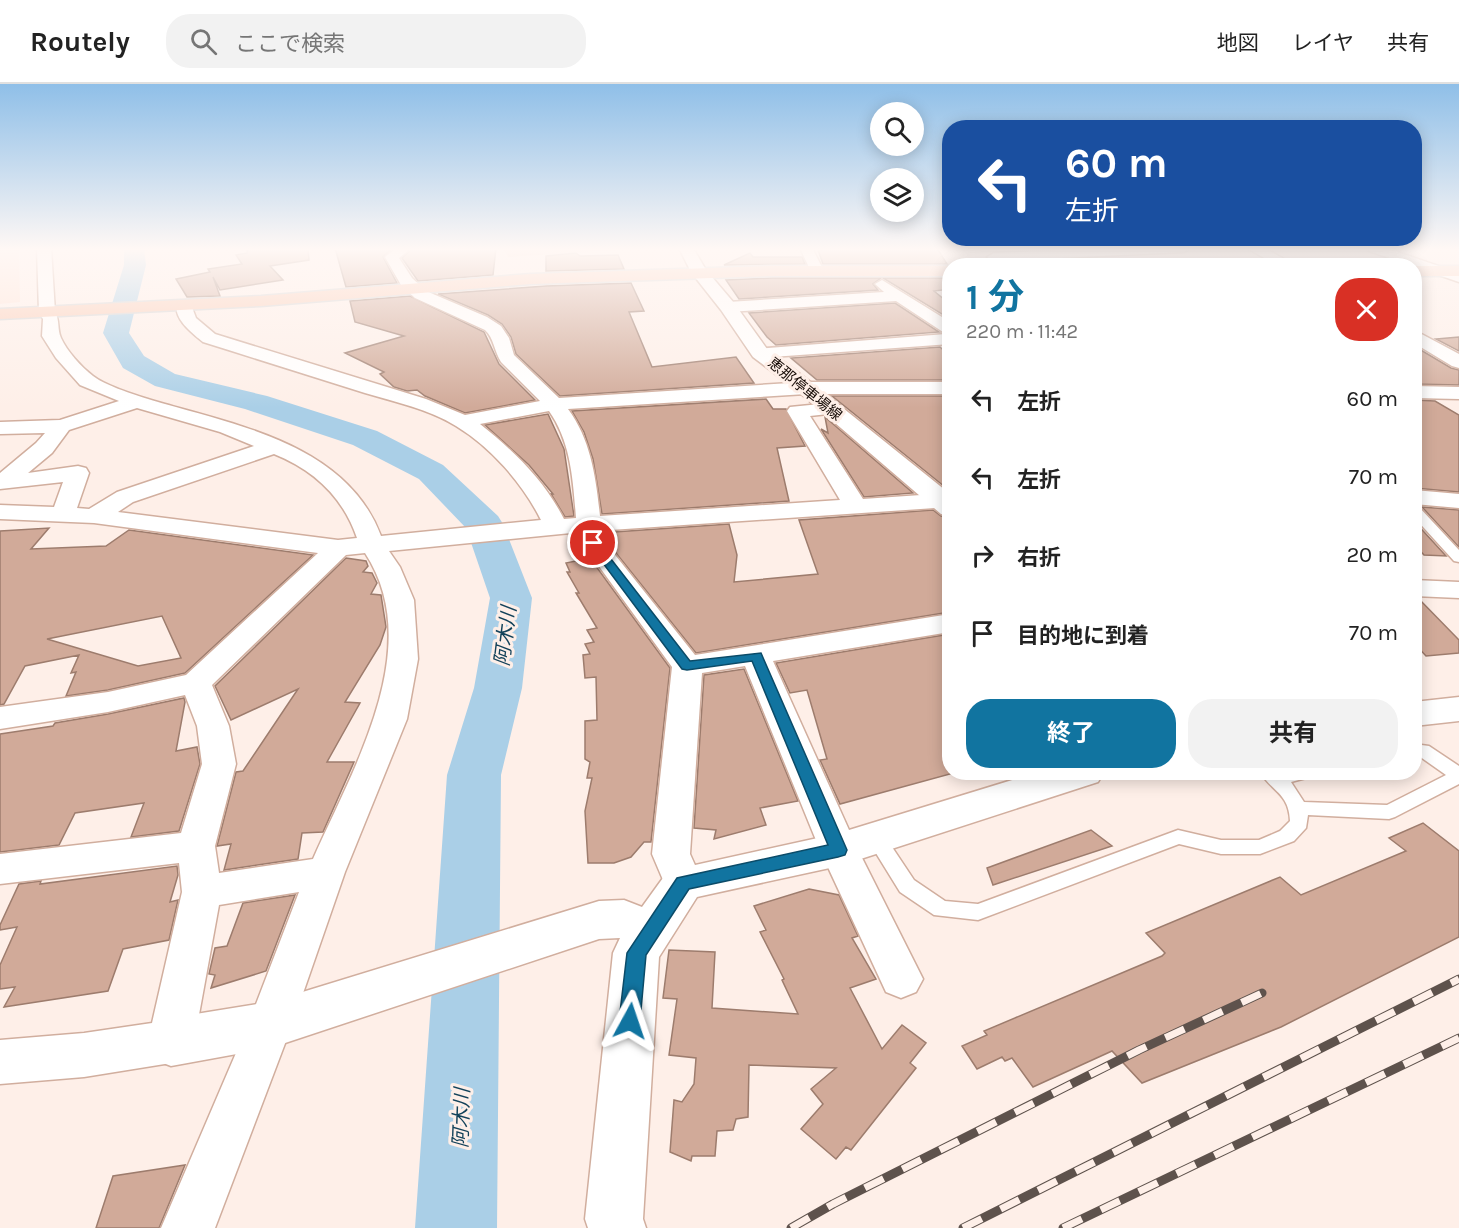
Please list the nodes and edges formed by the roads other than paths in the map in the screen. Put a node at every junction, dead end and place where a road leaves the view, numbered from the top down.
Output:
1 (47, 301) edge
2 (267, 301) edge
3 (433, 301) edge
4 (723, 301) edge
5 (815, 301) edge
6 (906, 301) edge
7 (184, 305) junction
8 (728, 307) junction
9 (47, 312) junction
10 (0, 314) edge
11 (942, 325) edge
12 (942, 340) edge
13 (1422, 340) edge
14 (760, 353) junction
15 (1459, 362) edge
16 (806, 388) junction
17 (942, 388) edge
18 (1422, 392) edge
19 (1459, 393) edge
20 (137, 402) junction
21 (553, 404) junction
22 (830, 409) junction
23 (463, 421) junction
24 (62, 426) junction
25 (0, 428) edge
26 (274, 447) junction
27 (1422, 498) edge
28 (942, 499) edge
29 (1459, 501) edge
30 (942, 503) edge
31 (856, 507) junction
32 (0, 512) edge
33 (63, 513) junction
34 (94, 516) junction
35 (1422, 518) edge
36 (589, 524) junction
37 (553, 526) junction
38 (372, 545) junction
39 (338, 548) junction
40 (1459, 558) edge
41 (1422, 588) edge
42 (1459, 590) edge
43 (942, 624) edge
44 (756, 656) junction
45 (687, 666) junction
46 (195, 683) junction
47 (1459, 709) edge
48 (1422, 713) edge
49 (0, 718) edge
50 (1422, 750) edge
51 (1459, 775) edge
52 (1059, 780) edge
53 (1277, 780) edge
54 (1299, 808) junction
55 (857, 843) junction
56 (196, 846) junction
57 (0, 868) edge
58 (326, 872) junction
59 (683, 883) junction
60 (202, 892) junction
61 (651, 930) junction
62 (901, 979) dead end
63 (270, 1025) junction
64 (171, 1042) junction
65 (0, 1062) edge
66 (188, 1228) edge
67 (617, 1228) edge

1 - 9 street
2 - 7 main road
3 - 21 street
4 - 8 main road, 恵那停車場線
5 - 8 street
6 - 11 street
7 - 9 main road
7 - 23 street
8 - 14 main road, 恵那停車場線
9 - 10 main road
9 - 20 street
12 - 14 street
13 - 15 main road
14 - 16 main road, 恵那停車場線
16 - 17 street
16 - 21 street
16 - 22 main road, 恵那停車場線
18 - 19 street
20 - 24 street
20 - 26 street
21 - 23 street
21 - 36 street
22 - 28 main road, 恵那停車場線
22 - 31 street
23 - 37 street
24 - 25 street
24 - 33 street
26 - 34 street
26 - 38 street
27 - 29 street
30 - 31 street
31 - 36 street
32 - 33 street
33 - 34 street
34 - 39 street
35 - 40 lane
36 - 37 street
36 - 45 street
37 - 38 street
38 - 39 street
38 - 58 street
39 - 46 street
41 - 42 street
43 - 44 street
44 - 45 street
44 - 55 street
45 - 59 street
46 - 49 street
46 - 56 street
47 - 48 main road
50 - 51 lane
51 - 54 lane
52 - 55 main road
53 - 54 lane
54 - 55 lane
55 - 59 main road
55 - 62 street
56 - 57 street
56 - 60 street
58 - 60 street
58 - 63 street
59 - 61 main road
60 - 64 street
61 - 63 main road
61 - 67 main road
63 - 64 main road
63 - 66 street
64 - 65 street

